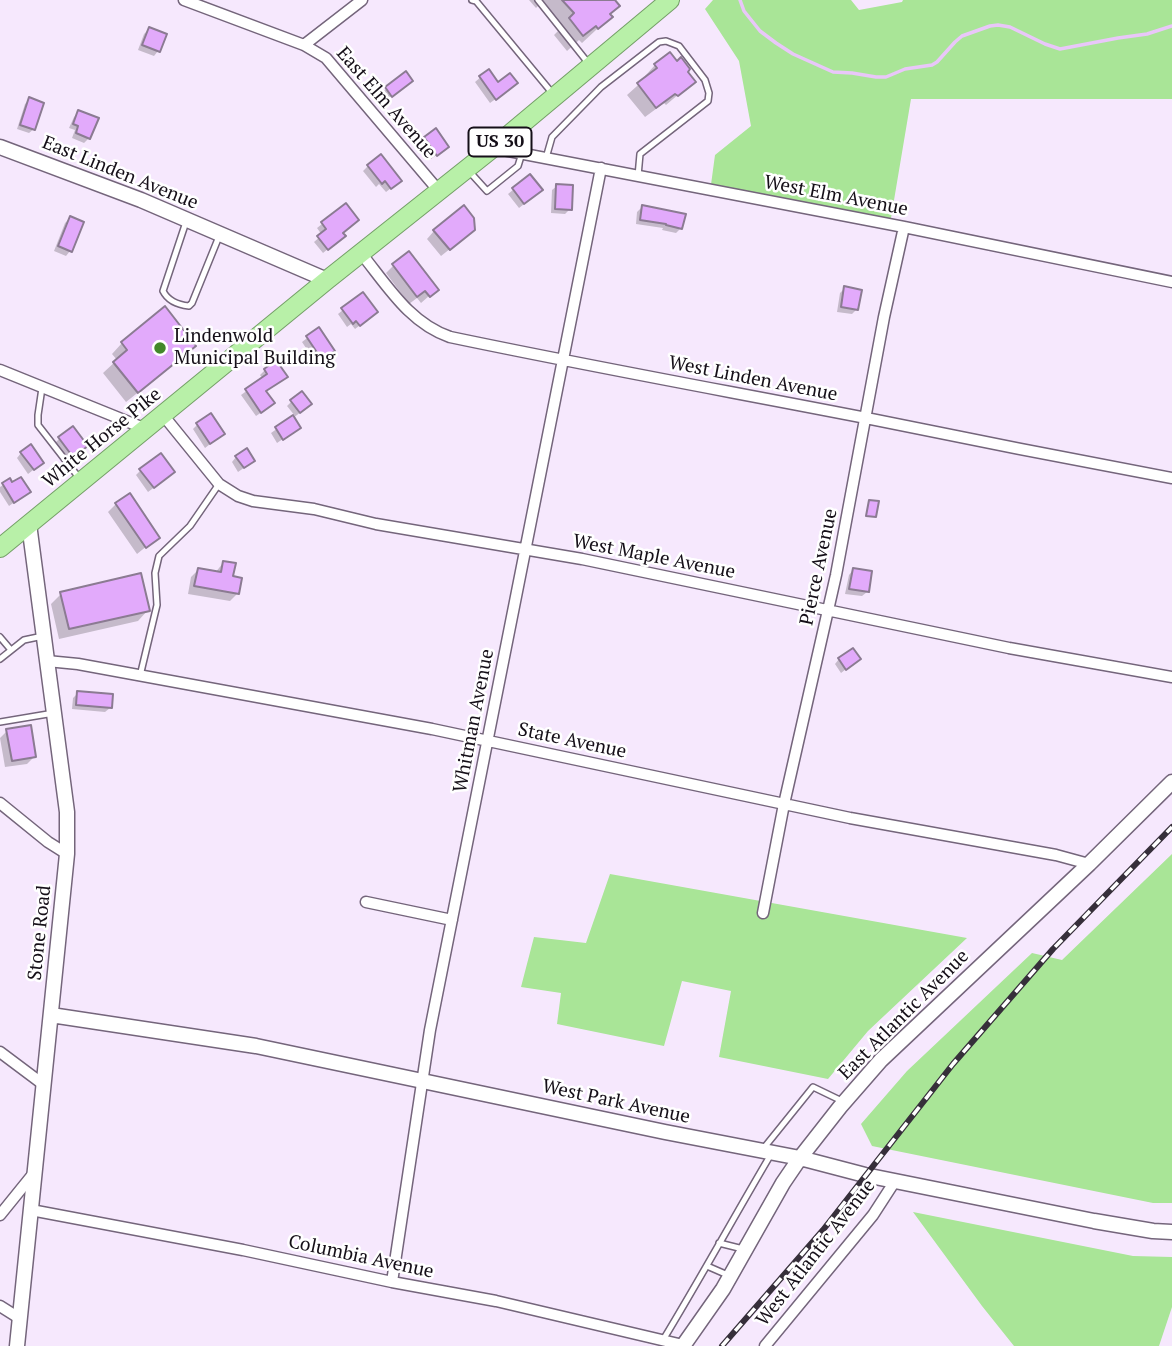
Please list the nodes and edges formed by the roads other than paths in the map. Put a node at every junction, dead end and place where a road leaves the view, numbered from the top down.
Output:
1 (184, 0) edge
2 (362, 0) edge
3 (472, 0) edge
4 (538, 0) edge
5 (670, 0) edge
6 (304, 45) junction
7 (591, 66) junction
8 (555, 96) junction
9 (0, 147) edge
10 (493, 148) junction
11 (523, 153) junction
12 (546, 158) junction
13 (467, 168) junction
14 (601, 168) junction
15 (638, 176) junction
16 (438, 190) junction
17 (187, 219) junction
18 (904, 228) junction
19 (223, 235) junction
20 (360, 253) junction
21 (327, 280) junction
22 (1172, 282) edge
23 (564, 361) junction
24 (0, 370) edge
25 (43, 387) junction
26 (163, 415) junction
27 (865, 418) junction
28 (146, 429) junction
29 (1172, 478) edge
30 (81, 481) junction
31 (219, 484) junction
32 (29, 524) junction
33 (0, 548) edge
34 (526, 550) junction
35 (828, 610) junction
36 (43, 636) junction
37 (0, 637) edge
38 (11, 650) junction
39 (0, 659) edge
40 (47, 661) junction
41 (140, 676) junction
42 (1172, 677) edge
43 (54, 713) junction
44 (0, 722) edge
45 (488, 741) junction
46 (1172, 782) edge
47 (0, 803) edge
48 (785, 804) junction
49 (67, 854) junction
50 (1089, 864) junction
51 (366, 902) dead end
52 (763, 913) dead end
53 (452, 920) junction
54 (51, 1015) junction
55 (0, 1052) edge
56 (422, 1082) junction
57 (44, 1085) junction
58 (844, 1102) junction
59 (767, 1152) junction
60 (800, 1158) junction
61 (34, 1173) junction
62 (895, 1181) junction
63 (31, 1210) junction
64 (0, 1214) edge
65 (1172, 1232) edge
66 (719, 1243) junction
67 (745, 1250) junction
68 (707, 1266) junction
69 (730, 1276) junction
70 (392, 1282) junction
71 (0, 1306) edge
72 (19, 1318) junction
73 (663, 1340) junction
74 (683, 1345) edge
75 (17, 1346) edge
76 (765, 1346) edge

1 - 6 street, East Elm Avenue
2 - 6 street
3 - 8 lane
4 - 7 lane
5 - 7 highway, US 30
6 - 16 street, East Elm Avenue
7 - 8 highway, US 30
8 - 10 highway, US 30
9 - 17 street, East Linden Avenue
10 - 11 street, West Elm Avenue
10 - 13 highway, US 30
11 - 12 street, West Elm Avenue
11 - 13 lane
12 - 14 street, West Elm Avenue
12 - 15 lane
13 - 16 highway, US 30
14 - 15 street, West Elm Avenue
14 - 23 street, Whitman Avenue
15 - 18 street, West Elm Avenue
16 - 20 highway, US 30
17 - 19 street, East Linden Avenue
17 - 19 lane
18 - 22 street, West Elm Avenue
18 - 27 street, Pierce Avenue
19 - 21 street, East Linden Avenue
20 - 21 highway, US 30
20 - 23 street, West Linden Avenue
21 - 26 highway, White Horse Pike / US 30
23 - 27 street, West Linden Avenue
23 - 34 street, Whitman Avenue
24 - 25 street
25 - 28 street
25 - 30 lane
26 - 28 highway, White Horse Pike / US 30
26 - 31 street, West Maple Avenue
27 - 29 street, West Linden Avenue
27 - 35 street, Pierce Avenue
28 - 30 highway, White Horse Pike / US 30
30 - 32 highway, White Horse Pike / US 30
31 - 34 street, West Maple Avenue
31 - 41 lane
32 - 33 highway, White Horse Pike / US 30
32 - 36 street, Stone Road
34 - 35 street, West Maple Avenue
34 - 45 street, Whitman Avenue
35 - 42 street, West Maple Avenue
35 - 48 street, Pierce Avenue
36 - 38 lane
36 - 40 street, Stone Road
37 - 38 lane
38 - 39 lane
40 - 41 street, State Avenue
40 - 43 street, Stone Road
41 - 45 street, State Avenue
43 - 44 lane
43 - 49 street, Stone Road
45 - 48 street, State Avenue
45 - 53 street, Whitman Avenue
46 - 50 street, East Atlantic Avenue
47 - 49 street
48 - 50 street, State Avenue
48 - 52 street, Pierce Avenue
49 - 54 street, Stone Road
50 - 58 street, East Atlantic Avenue
51 - 53 street
53 - 56 street, Whitman Avenue
54 - 56 street, West Park Avenue
54 - 57 street, Stone Road
55 - 57 street
56 - 59 street, West Park Avenue
56 - 70 street, Whitman Avenue
57 - 61 street, Stone Road
58 - 59 lane
58 - 60 street, East Atlantic Avenue
59 - 60 street, West Park Avenue
59 - 66 lane
60 - 62 street, West Park Avenue
60 - 67 street, East Atlantic Avenue
61 - 63 street, Stone Road
61 - 64 street
62 - 65 street, West Park Avenue
62 - 76 street, West Atlantic Avenue
63 - 70 street, Columbia Avenue
63 - 72 street, Stone Road
66 - 67 lane
66 - 68 lane
67 - 69 street, East Atlantic Avenue
68 - 69 lane
68 - 73 lane
69 - 74 street, East Atlantic Avenue
70 - 73 street, Columbia Avenue
71 - 72 street
72 - 75 street, Stone Road
73 - 74 street, Columbia Avenue

